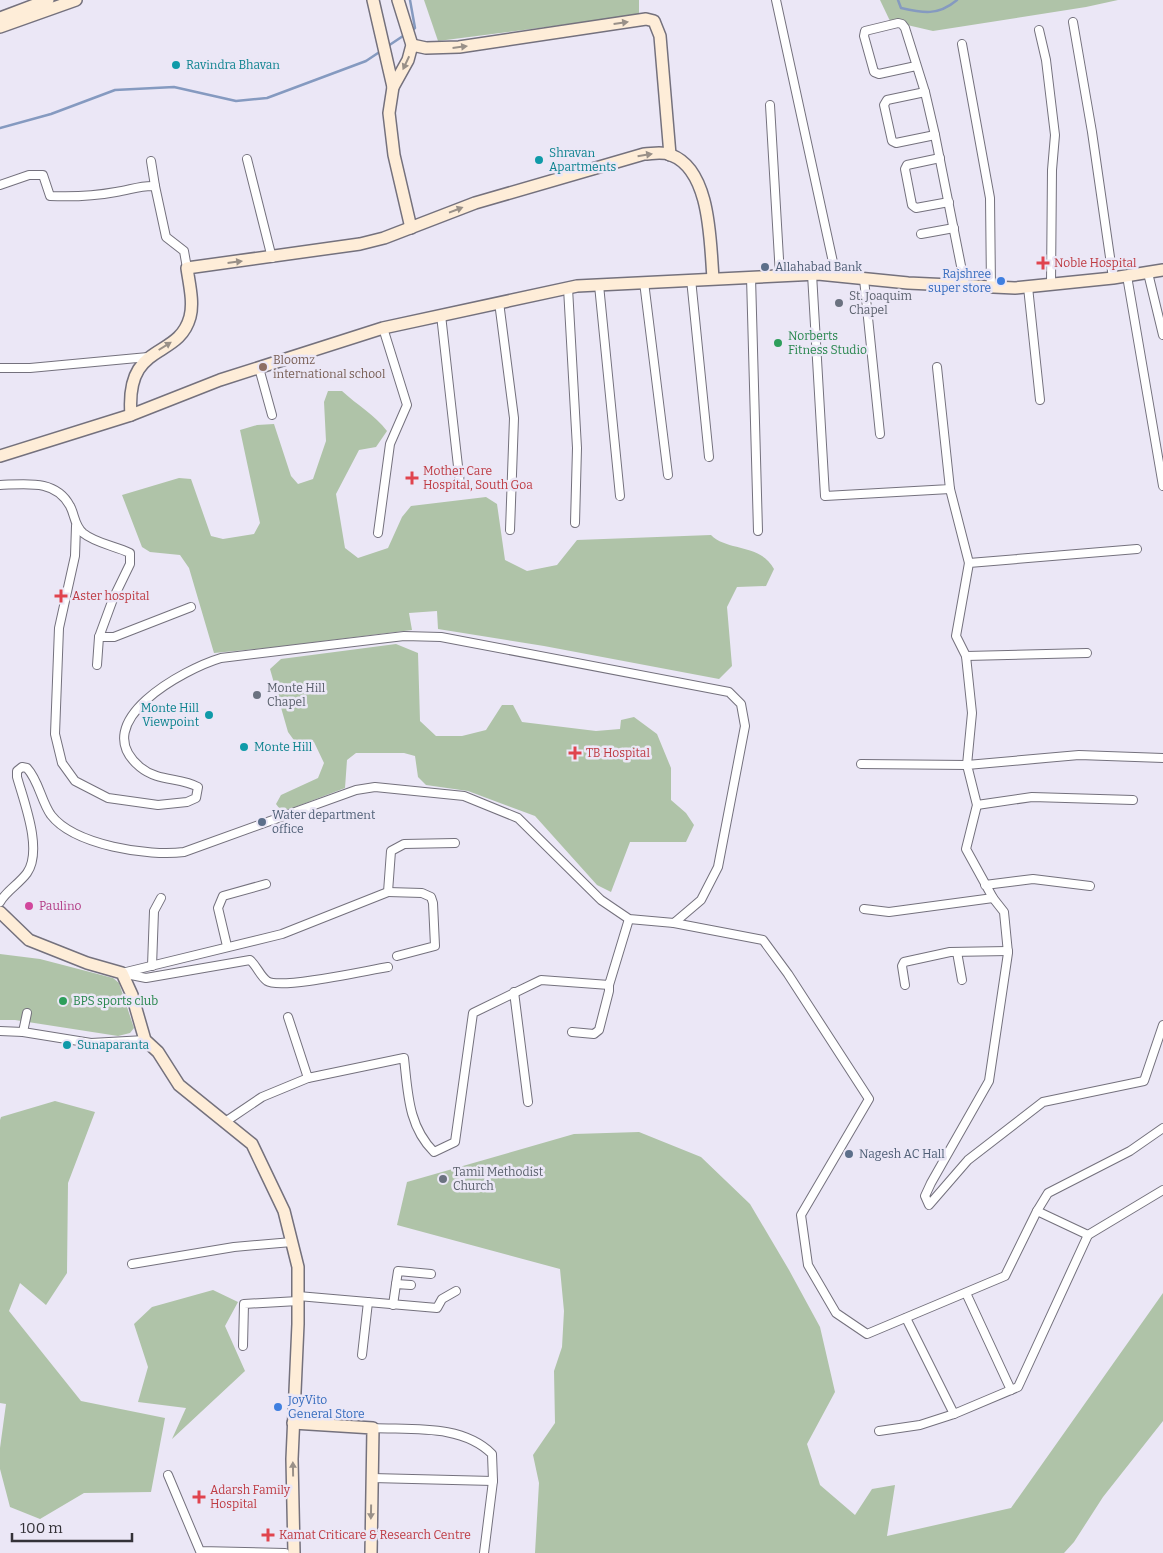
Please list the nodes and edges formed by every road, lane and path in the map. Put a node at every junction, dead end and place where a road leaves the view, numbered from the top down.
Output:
1 (48, 0) edge
2 (76, 0) edge
3 (373, 0) edge
4 (398, 0) edge
5 (776, 0) edge
6 (62, 2) edge
7 (0, 18) edge
8 (1073, 22) dead end
9 (0, 27) edge
10 (1039, 30) dead end
11 (410, 36) junction
12 (962, 44) dead end
13 (916, 66) junction
14 (393, 87) junction
15 (925, 92) junction
16 (770, 105) dead end
17 (936, 135) junction
18 (670, 154) junction
19 (940, 158) junction
20 (247, 159) dead end
21 (151, 161) dead end
22 (0, 185) edge
23 (155, 186) junction
24 (949, 202) junction
25 (410, 228) junction
26 (954, 228) junction
27 (920, 234) dead end
28 (272, 258) junction
29 (187, 268) junction
30 (1163, 270) edge
31 (1148, 273) junction
32 (812, 274) junction
33 (780, 276) junction
34 (836, 276) junction
35 (1127, 276) junction
36 (751, 277) junction
37 (713, 278) junction
38 (1113, 278) junction
39 (690, 279) junction
40 (864, 279) junction
41 (644, 282) junction
42 (599, 284) junction
43 (1051, 284) junction
44 (966, 286) junction
45 (991, 287) junction
46 (1028, 287) junction
47 (568, 288) junction
48 (499, 302) junction
49 (441, 314) junction
50 (383, 328) junction
51 (1163, 335) edge
52 (148, 357) junction
53 (937, 367) dead end
54 (0, 368) edge
55 (259, 368) junction
56 (1040, 400) dead end
57 (131, 415) junction
58 (272, 415) dead end
59 (880, 434) dead end
60 (0, 456) edge
61 (709, 457) dead end
62 (668, 475) dead end
63 (460, 484) dead end
64 (0, 485) edge
65 (1163, 486) edge
66 (950, 489) junction
67 (620, 496) dead end
68 (575, 523) dead end
69 (76, 526) junction
70 (510, 530) dead end
71 (758, 531) dead end
72 (378, 533) dead end
73 (1137, 549) dead end
74 (969, 563) junction
75 (192, 607) dead end
76 (99, 637) junction
77 (1087, 654) dead end
78 (966, 656) junction
79 (97, 665) dead end
80 (1163, 758) edge
81 (861, 764) dead end
82 (967, 765) junction
83 (1133, 800) dead end
84 (977, 805) junction
85 (455, 843) dead end
86 (266, 884) dead end
87 (985, 885) junction
88 (1090, 886) dead end
89 (388, 892) junction
90 (161, 898) dead end
91 (993, 898) junction
92 (0, 902) edge
93 (864, 909) dead end
94 (0, 912) edge
95 (629, 919) junction
96 (674, 923) junction
97 (227, 946) junction
98 (1008, 951) junction
99 (957, 952) junction
100 (397, 956) dead end
101 (152, 966) junction
102 (388, 967) dead end
103 (122, 973) junction
104 (962, 980) dead end
105 (609, 986) junction
106 (905, 986) dead end
107 (514, 992) junction
108 (27, 1013) dead end
109 (288, 1017) dead end
110 (1163, 1025) edge
111 (0, 1031) edge
112 (23, 1032) junction
113 (572, 1032) dead end
114 (145, 1040) junction
115 (308, 1078) junction
116 (528, 1102) dead end
117 (225, 1122) junction
118 (1163, 1128) edge
119 (1163, 1190) edge
120 (1037, 1211) junction
121 (1088, 1235) junction
122 (292, 1242) junction
123 (132, 1264) dead end
124 (431, 1274) dead end
125 (396, 1284) junction
126 (411, 1285) dead end
127 (456, 1291) dead end
128 (966, 1292) junction
129 (298, 1299) junction
130 (368, 1302) junction
131 (393, 1305) junction
132 (906, 1318) junction
133 (243, 1346) dead end
134 (362, 1355) dead end
135 (1011, 1390) junction
136 (954, 1414) junction
137 (294, 1423) junction
138 (373, 1428) junction
139 (879, 1431) dead end
140 (168, 1475) dead end
141 (372, 1478) junction
142 (493, 1481) junction
143 (247, 1553) edge
144 (286, 1553) edge
145 (294, 1553) edge
146 (371, 1553) edge
147 (484, 1553) edge

1 - 7 street
2 - 6 street
3 - 14 street
4 - 11 street
5 - 34 street
6 - 9 street
8 - 38 street
10 - 43 street
11 -> 14 street
11 -> 18 street
12 - 45 street
13 - 13 street
13 - 15 street
14 - 25 street
15 - 17 street
15 - 17 street
16 - 33 street
17 - 19 street
25 -> 18 street
18 - 37 street
19 - 24 street
19 - 24 street
20 - 28 street
21 - 23 street
22 - 23 street
23 - 29 street
24 - 26 street
25 - 28 street
26 - 27 street
26 - 44 street
29 -> 28 street
52 -> 29 street
30 - 31 street
31 - 35 street
31 - 51 street
32 - 33 street
32 - 34 street
32 - 66 street
33 - 36 street
34 - 40 street
35 - 38 street
35 - 65 street
36 - 37 street
36 - 71 street
37 - 39 street
38 - 43 street
39 - 41 street
39 - 61 street
40 - 44 street
40 - 59 street
41 - 42 street
41 - 62 street
42 - 47 street
42 - 67 street
43 - 46 street
44 - 45 street
45 - 46 street
46 - 56 street
47 - 48 street
47 - 68 street
48 - 49 street
48 - 70 street
49 - 50 street
49 - 63 street
50 - 55 street
50 - 72 street
52 - 54 street
52 - 57 street
53 - 66 street
55 - 57 street
55 - 58 street
57 - 60 street
64 - 69 street
66 - 74 street
69 - 76 street
69 - 96 street
73 - 74 street
74 - 78 street
75 - 76 street
76 - 79 street
77 - 78 street
78 - 82 street
80 - 82 street
81 - 82 street
82 - 84 street
83 - 84 street
84 - 87 street
85 - 89 street
86 - 97 street
87 - 88 street
87 - 91 street
89 - 97 street
89 - 100 street
90 - 101 street
91 - 93 street
91 - 98 street
92 - 95 street
94 - 103 street
95 - 96 street
95 - 105 street
96 - 132 street
97 - 101 street
98 - 99 street
98 - 110 street
99 - 104 street
99 - 106 street
101 - 103 street
102 - 103 street
103 - 114 street
105 - 107 street
105 - 113 street
107 - 115 street
107 - 116 street
108 - 112 street
109 - 115 street
111 - 112 street
112 - 114 street
114 - 117 street
115 - 117 street
117 - 122 street
118 - 120 street
119 - 121 street
120 - 121 street
120 - 128 street
121 - 135 street
122 - 123 street
122 - 129 street
124 - 125 street
125 - 126 street
125 - 131 street
127 - 131 street
128 - 132 street
128 - 135 street
129 - 130 street
129 - 133 street
129 - 137 street
130 - 131 street
130 - 134 street
132 - 136 street
135 - 136 street
136 - 139 street
137 - 138 street
145 -> 137 street
138 - 141 street
138 - 142 street
140 - 143 street
141 - 142 street
141 -> 146 street
142 - 147 street
143 - 144 street

